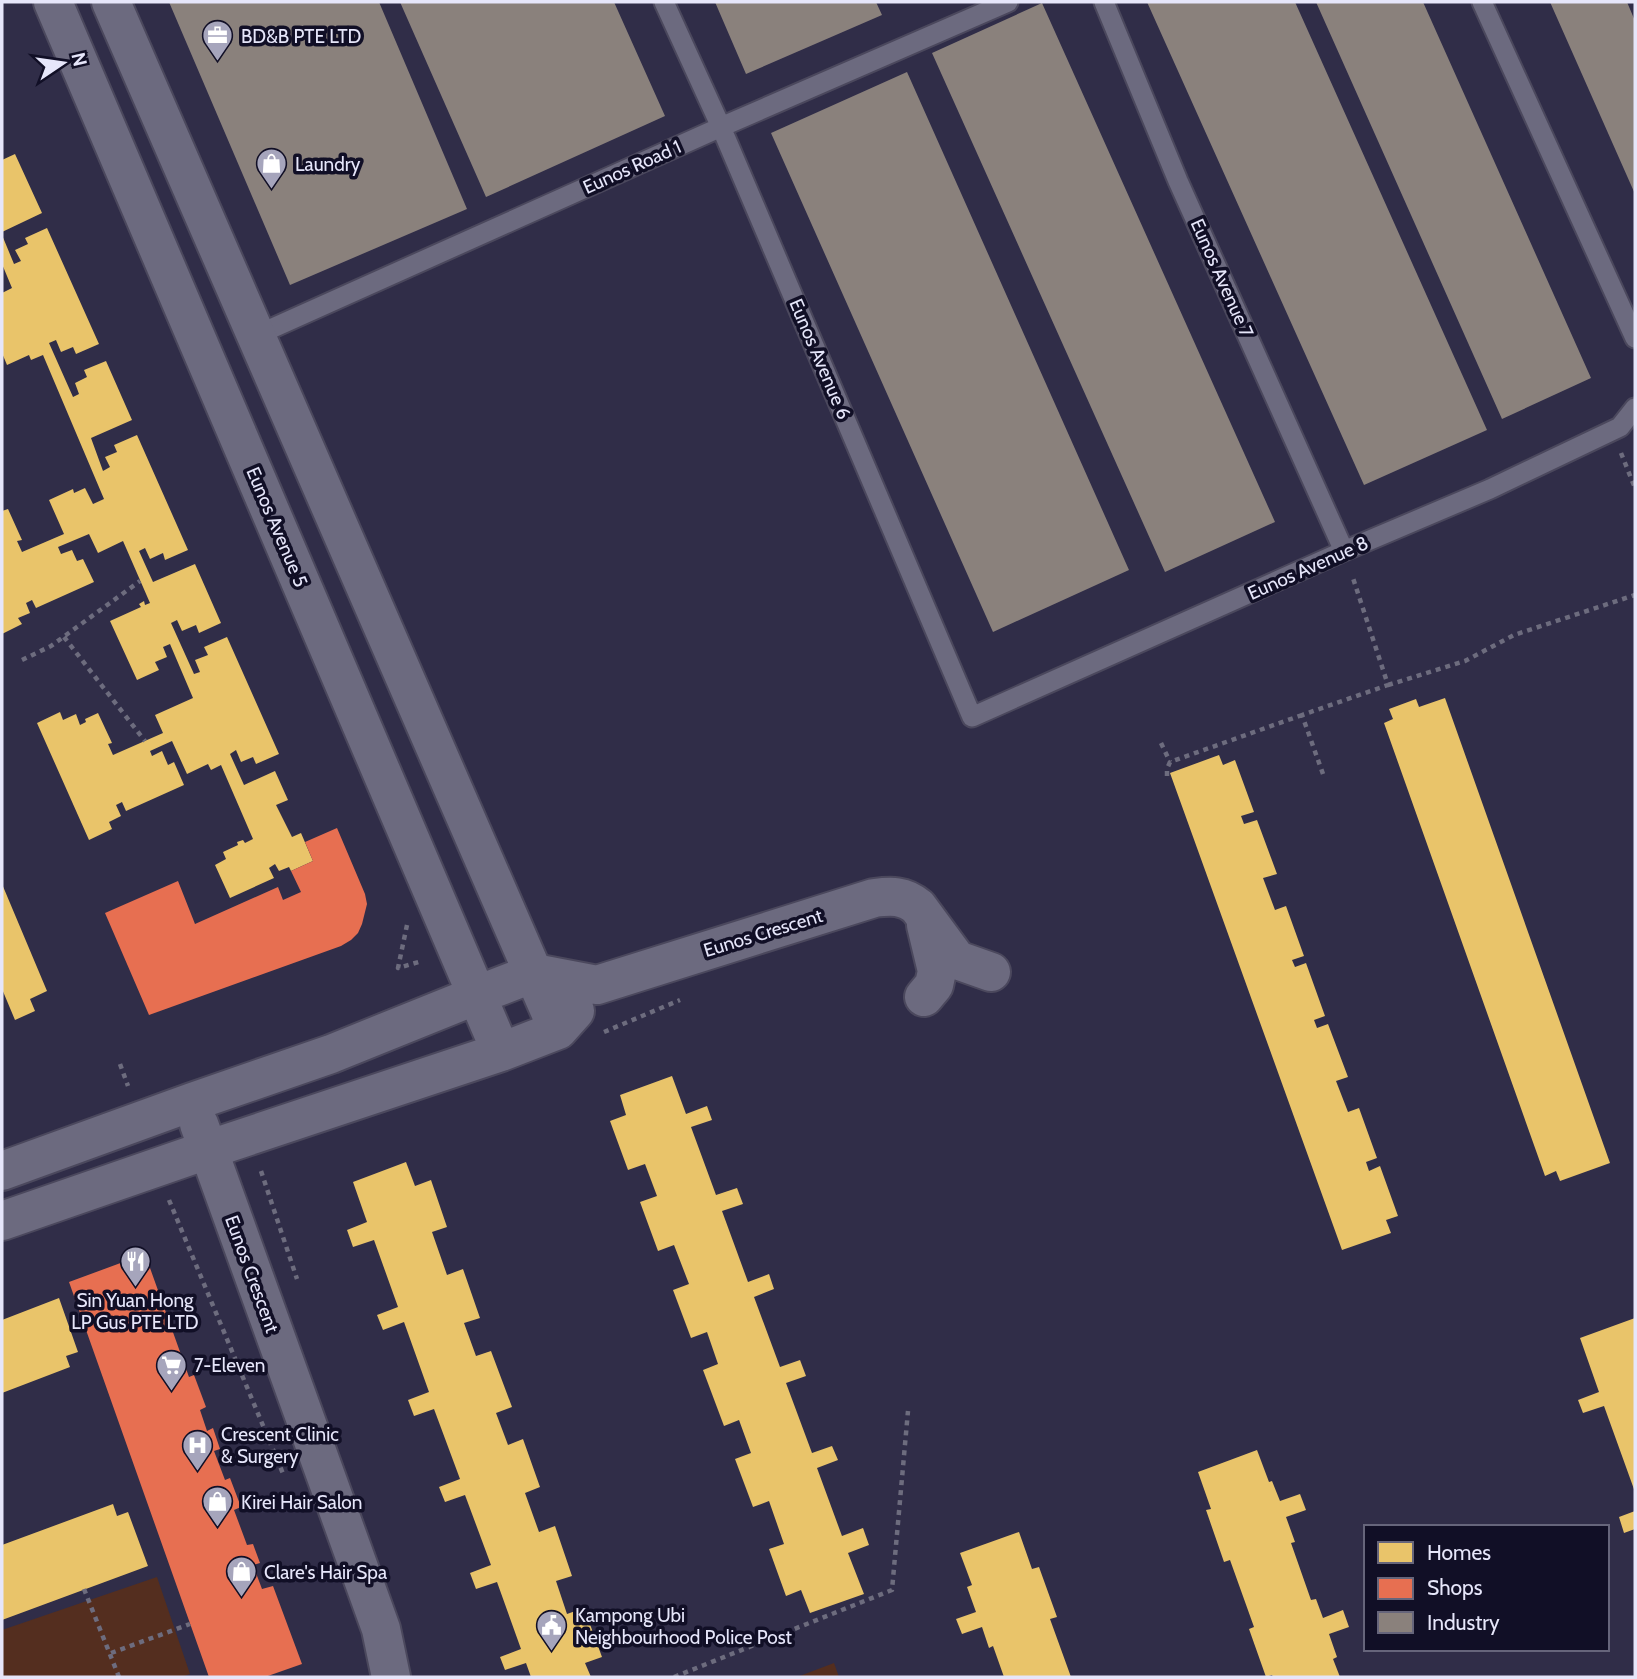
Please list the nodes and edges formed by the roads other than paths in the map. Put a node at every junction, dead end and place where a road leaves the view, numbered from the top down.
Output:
1 (53, 2) edge
2 (111, 2) edge
3 (664, 2) edge
4 (1008, 2) edge
5 (1104, 2) edge
6 (1482, 2) edge
7 (721, 127) junction
8 (257, 335) junction
9 (1635, 338) edge
10 (1635, 408) edge
11 (1344, 551) junction
12 (972, 718) joint
13 (924, 916) junction
14 (991, 972) dead end
15 (534, 973) junction
16 (597, 985) junction
17 (477, 995) junction
18 (924, 997) dead end
19 (558, 1030) junction
20 (501, 1052) junction
21 (192, 1102) junction
22 (207, 1150) junction
23 (2, 1171) edge
24 (2, 1222) edge
25 (391, 1677) edge

1 - 17 street, Eunos Avenue 5
2 - 8 street
3 - 7 lane, Eunos Avenue 6
4 - 7 lane, Eunos Road 1
5 - 11 lane, Eunos Avenue 7
6 - 9 lane
7 - 8 lane, Eunos Road 1
7 - 12 lane, Eunos Avenue 6
8 - 15 street
10 - 11 lane, Eunos Avenue 8
11 - 12 lane, Eunos Avenue 8
13 - 14 street, Eunos Crescent
13 - 16 street, Eunos Crescent
13 - 18 street
15 - 16 street, Eunos Crescent
15 - 17 street
15 - 19 street
16 - 19 street
17 - 20 street, Eunos Avenue 5
17 - 21 street
19 - 20 street
20 - 22 street
21 - 22 street, Eunos Crescent
21 - 23 street
22 - 24 street
22 - 25 street, Eunos Crescent

